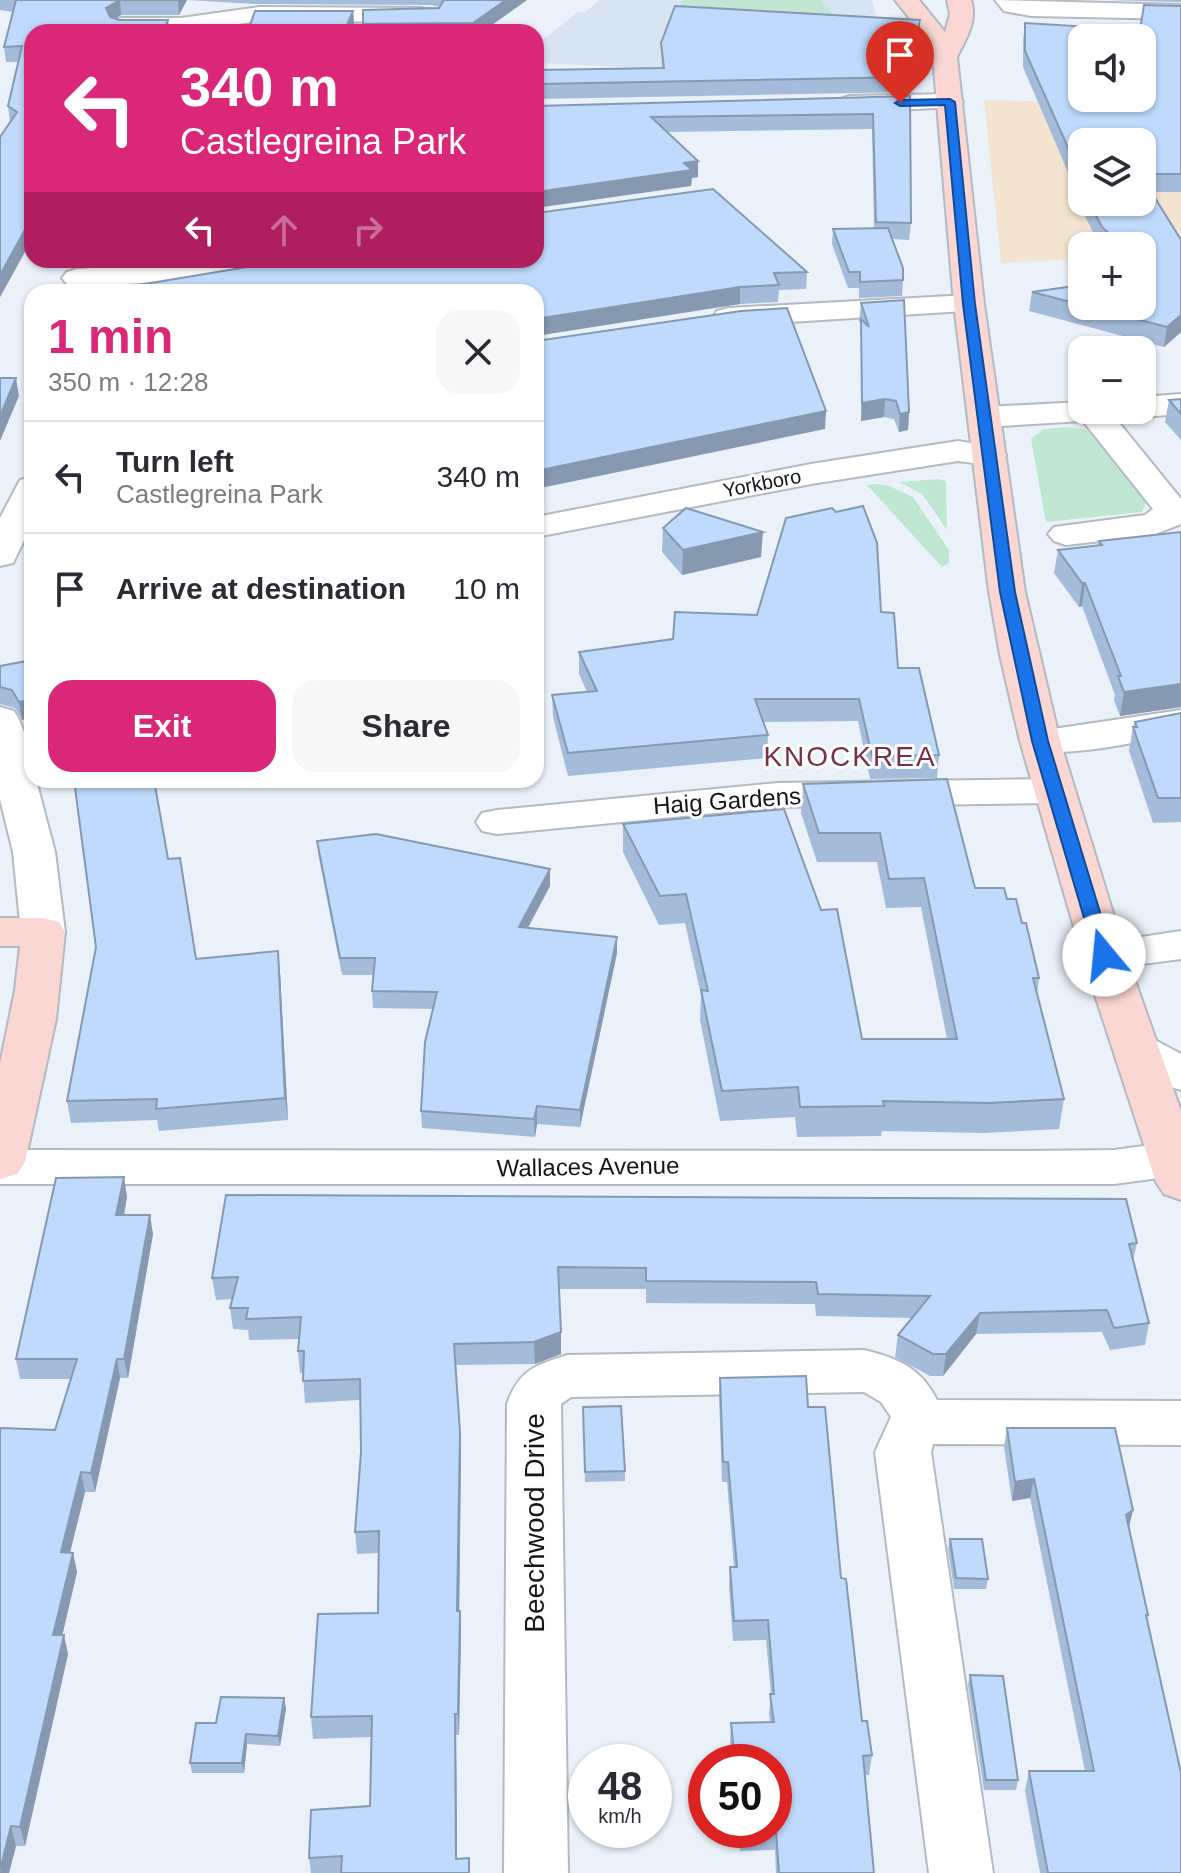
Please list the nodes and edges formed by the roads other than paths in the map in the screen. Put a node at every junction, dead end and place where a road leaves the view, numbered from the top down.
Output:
1 (119, 0) edge
2 (907, 0) edge
3 (959, 0) edge
4 (1009, 3) edge
5 (263, 7) edge
6 (1181, 12) edge
7 (122, 24) edge
8 (186, 24) edge
9 (421, 24) edge
10 (945, 57) junction
11 (950, 102) junction
12 (821, 104) edge
13 (210, 268) edge
14 (77, 277) edge
15 (969, 304) junction
16 (697, 321) edge
17 (1181, 404) edge
18 (1156, 406) edge
19 (1068, 413) edge
20 (985, 417) junction
21 (1112, 424) edge
22 (989, 455) junction
23 (24, 504) edge
24 (544, 525) edge
25 (1066, 534) dead end
26 (0, 555) edge
27 (0, 719) edge
28 (1181, 722) edge
29 (1040, 741) junction
30 (1054, 791) junction
31 (497, 822) dead end
32 (21, 932) edge
33 (1181, 945) edge
34 (1104, 955) junction
35 (1137, 1050) junction
36 (1181, 1074) edge
37 (0, 1164) edge
38 (1179, 1166) edge
39 (920, 1421) junction
40 (1181, 1423) edge
41 (536, 1873) edge
42 (961, 1873) edge

1 - 7 street
2 - 10 main road
3 - 10 main road
4 - 6 street
5 - 8 street
5 - 9 street
10 - 11 main road
11 - 12 street
11 - 15 main road
13 - 14 street
15 - 16 street
15 - 20 main road
17 - 18 street
19 - 20 street
20 - 22 main road
21 - 25 street
22 - 24 street, Yorkboro
22 - 29 main road
23 - 26 street
27 - 32 street
28 - 29 street
29 - 30 main road
30 - 31 street, Haig Gardens
30 - 34 main road
32 - 37 main road
33 - 34 street
34 - 35 main road
35 - 36 street
35 - 38 main road
37 - 38 street, Wallaces Avenue
39 - 40 street
39 - 41 street, Beechwood Drive
39 - 42 street

